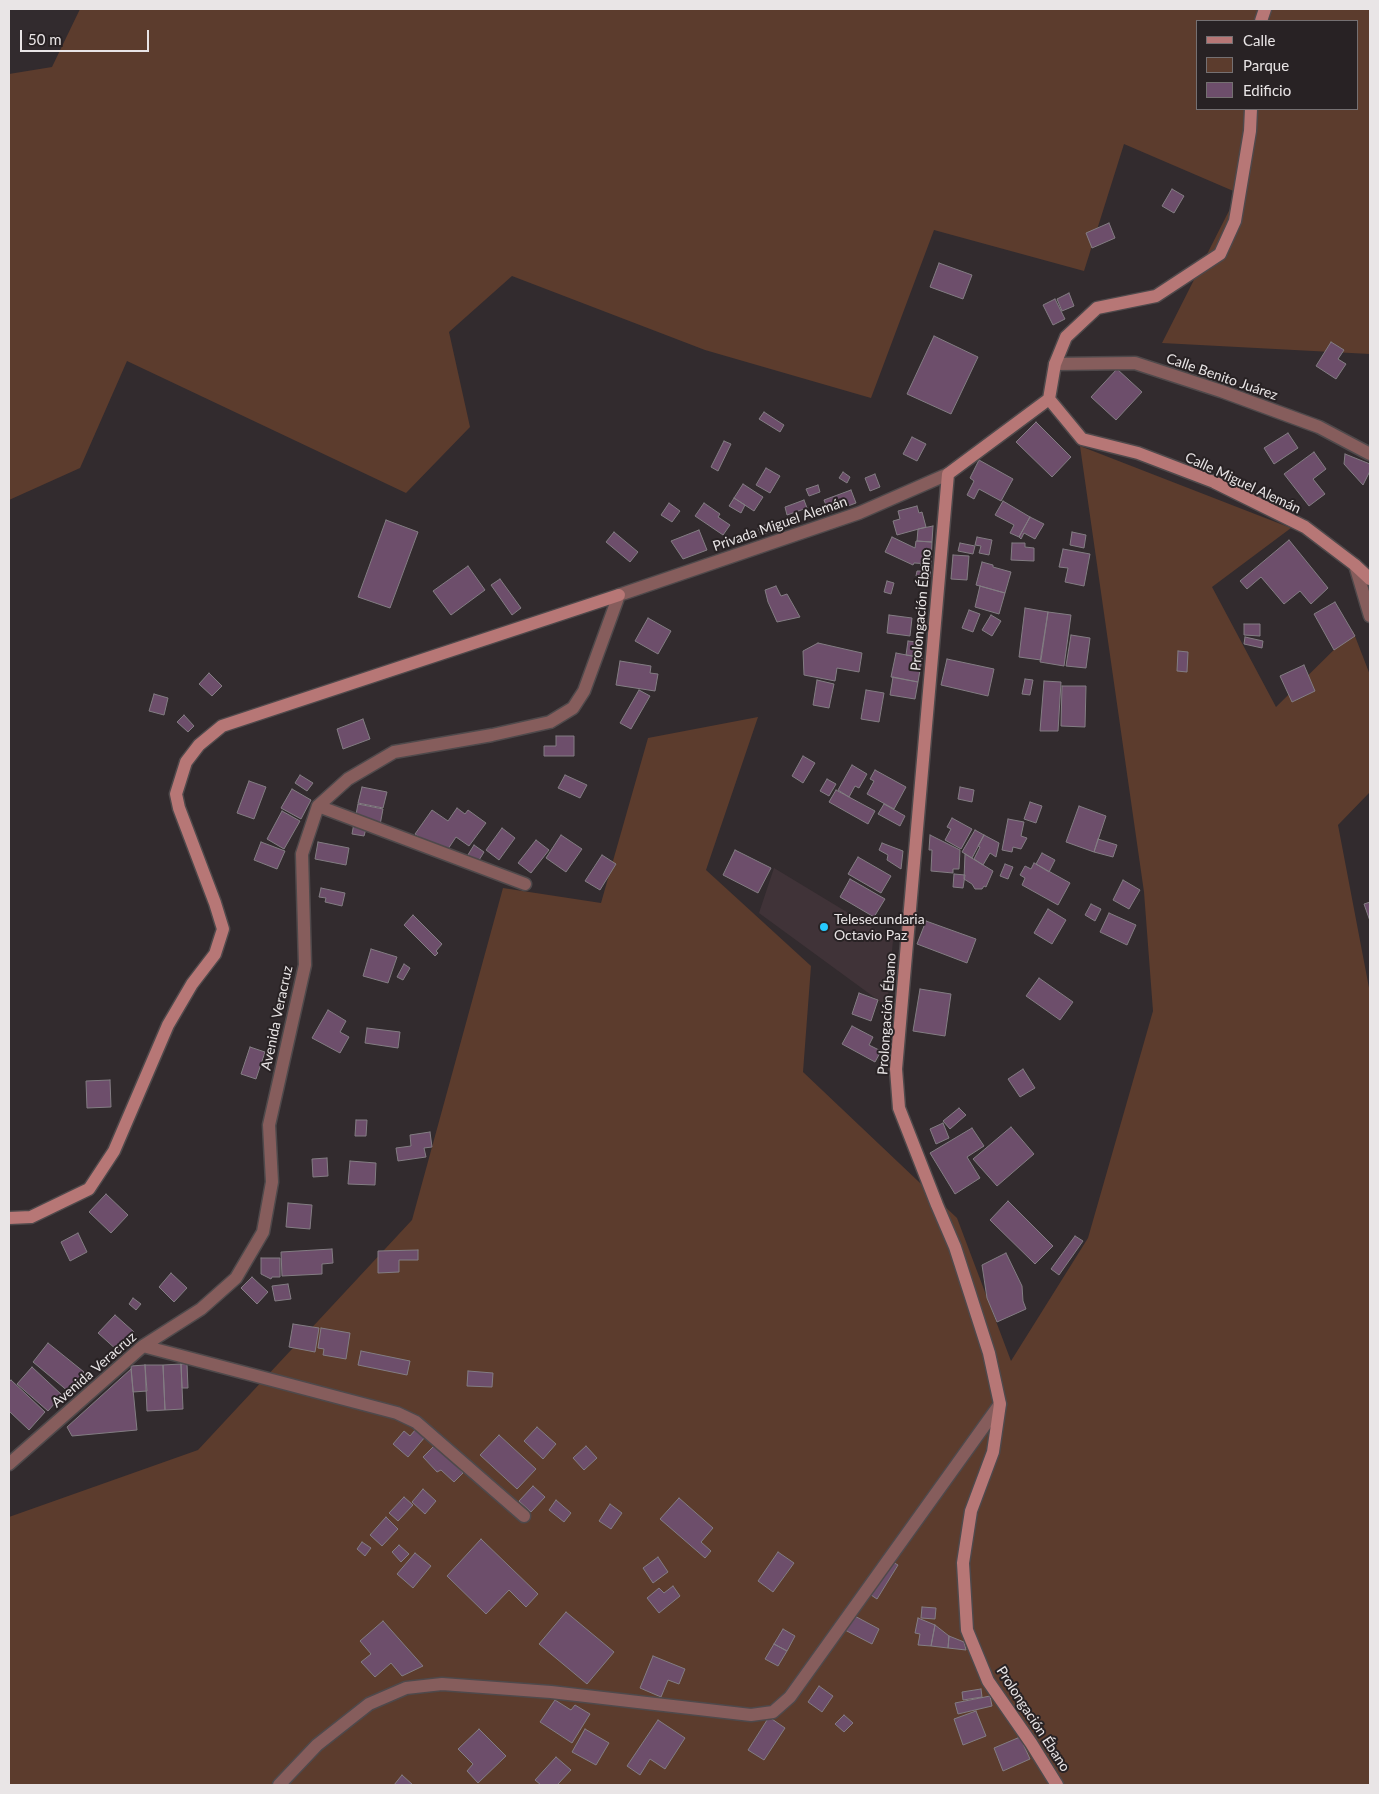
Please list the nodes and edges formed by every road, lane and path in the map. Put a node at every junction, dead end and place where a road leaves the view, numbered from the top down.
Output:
1 (1251, 110) edge
2 (1056, 364) junction
3 (1049, 399) junction
4 (1370, 454) edge
5 (948, 474) junction
6 (1355, 565) junction
7 (1370, 578) edge
8 (619, 595) junction
9 (1370, 616) edge
10 (318, 806) junction
11 (525, 884) dead end
12 (9, 1218) edge
13 (143, 1346) junction
14 (1000, 1404) junction
15 (9, 1464) edge
16 (524, 1516) dead end
17 (278, 1785) edge
18 (1057, 1785) edge

1 - 2 street
2 - 3 street
2 - 4 street, Calle Benito Juárez
3 - 5 street
3 - 6 street, Calle Miguel Alemán
5 - 8 street, Privada Miguel Alemán
5 - 14 street, Prolongación Ébano
6 - 7 street, Calle Miguel Alemán
6 - 9 street
8 - 10 street, Avenida Veracruz
8 - 12 street
10 - 11 street
10 - 13 street, Avenida Veracruz
13 - 15 street, Avenida Veracruz
13 - 16 street
14 - 17 street
14 - 18 street, Prolongación Ébano

